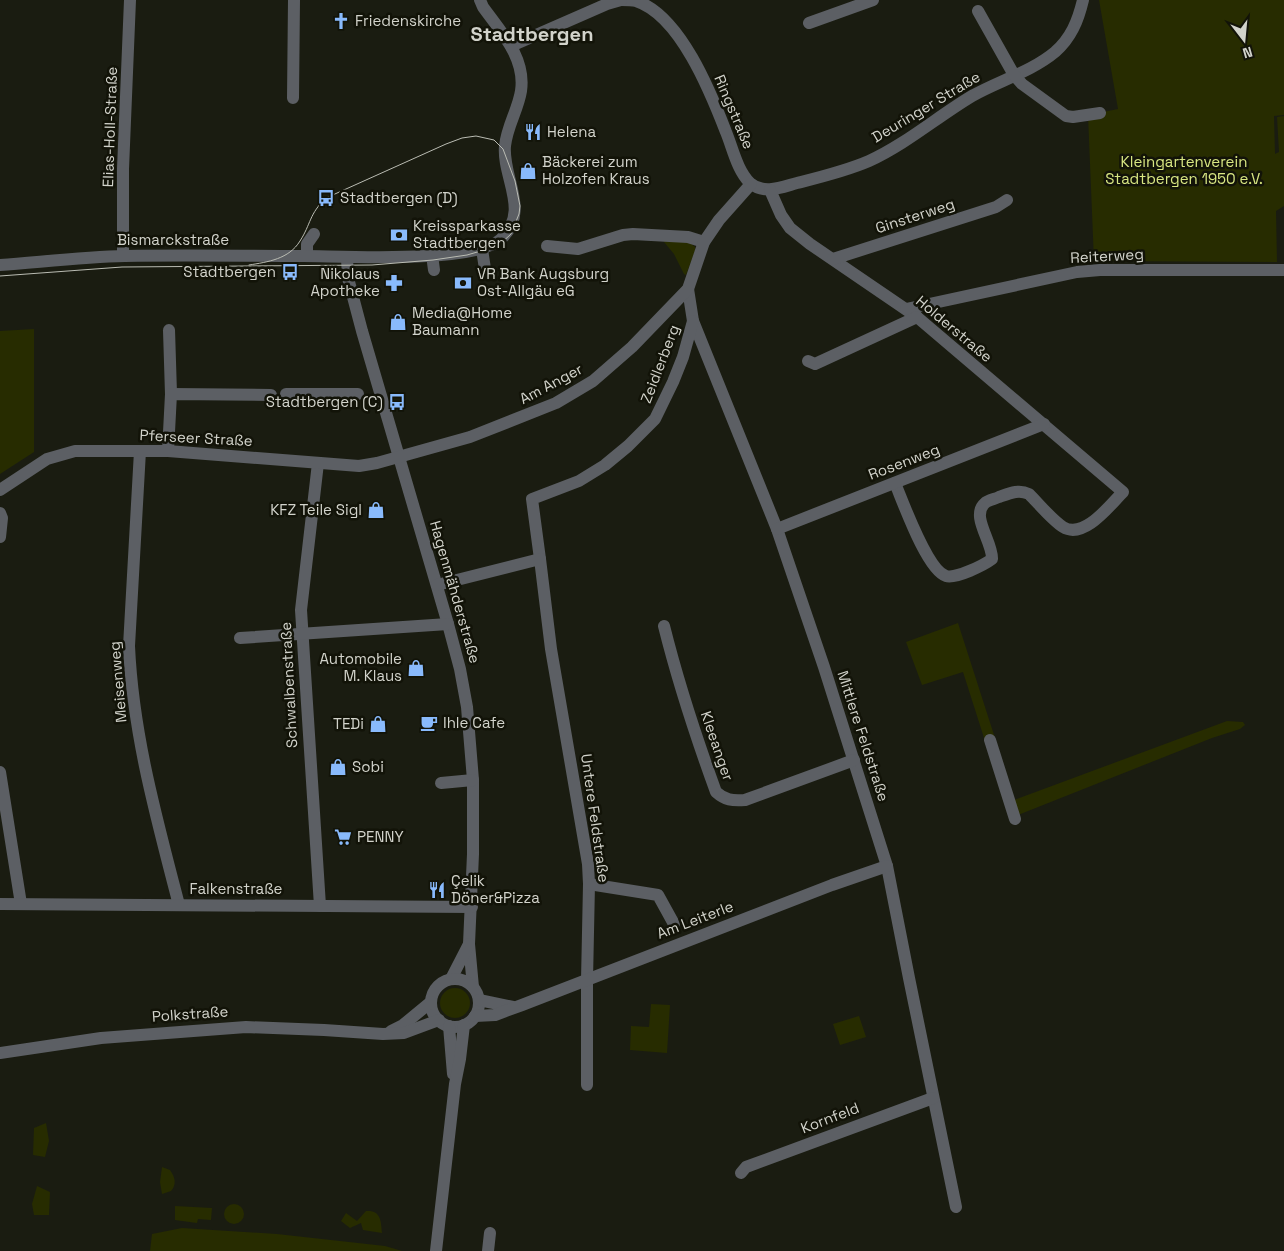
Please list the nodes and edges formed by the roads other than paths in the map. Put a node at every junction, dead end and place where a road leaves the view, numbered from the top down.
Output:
1 (130, 0) edge
2 (294, 0) edge
3 (621, 0) edge
4 (635, 0) edge
5 (873, 0) edge
6 (1083, 0) edge
7 (480, 6) edge
8 (978, 11) dead end
9 (809, 23) dead end
10 (511, 46) junction
11 (1014, 75) junction
12 (297, 90) dead end
13 (1100, 113) dead end
14 (752, 184) junction
15 (770, 190) junction
16 (1007, 200) dead end
17 (314, 234) dead end
18 (704, 242) junction
19 (547, 246) dead end
20 (482, 248) junction
21 (432, 255) junction
22 (122, 256) junction
23 (307, 256) junction
24 (348, 258) junction
25 (833, 259) junction
26 (0, 265) edge
27 (485, 269) dead end
28 (434, 270) dead end
29 (1284, 270) edge
30 (688, 289) junction
31 (912, 313) junction
32 (693, 321) junction
33 (169, 330) dead end
34 (808, 361) dead end
35 (171, 394) junction
36 (271, 394) dead end
37 (286, 394) dead end
38 (358, 394) dead end
39 (1044, 424) junction
40 (140, 451) junction
41 (168, 451) junction
42 (398, 456) junction
43 (318, 463) junction
44 (895, 483) junction
45 (0, 490) edge
46 (532, 499) joint
47 (0, 513) edge
48 (776, 529) junction
49 (0, 537) edge
50 (540, 559) junction
51 (437, 585) junction
52 (448, 624) junction
53 (664, 626) dead end
54 (301, 633) junction
55 (240, 638) dead end
56 (990, 740) dead end
57 (854, 760) junction
58 (0, 772) edge
59 (473, 780) junction
60 (441, 783) dead end
61 (1015, 819) dead end
62 (888, 866) junction
63 (589, 884) junction
64 (0, 904) edge
65 (21, 904) junction
66 (179, 905) junction
67 (320, 906) junction
68 (472, 908) junction
69 (674, 924) dead end
70 (468, 944) junction
71 (451, 979) junction
72 (587, 980) junction
73 (473, 987) junction
74 (479, 1000) junction
75 (431, 1002) junction
76 (516, 1007) junction
77 (475, 1016) junction
78 (444, 1023) junction
79 (464, 1025) junction
80 (383, 1034) junction
81 (0, 1053) edge
82 (455, 1084) junction
83 (586, 1085) dead end
84 (933, 1098) junction
85 (741, 1173) dead end
86 (956, 1207) dead end
87 (490, 1233) dead end
88 (436, 1251) edge
89 (488, 1251) edge

1 - 22 street, Elias-Holl-Straße
2 - 12 street
3 - 4 street, Ringstraße
3 - 10 street, Ringstraße
4 - 14 street, Ringstraße
5 - 9 street
6 - 11 street, Deuringer Straße
7 - 10 street, Bismarckstraße
8 - 11 street
10 - 20 street, Bismarckstraße
11 - 13 street
11 - 15 street, Deuringer Straße
14 - 15 street
14 - 18 street
15 - 25 street, Holderstraße
16 - 25 street, Ginsterweg
17 - 23 street
18 - 19 street
18 - 30 street
20 - 21 street, Bismarckstraße
20 - 27 street
21 - 24 street, Bismarckstraße
21 - 28 street
22 - 23 street, Bismarckstraße
22 - 26 street, Bismarckstraße
23 - 24 street, Bismarckstraße
24 - 42 street, Hagenmähderstraße
25 - 31 street, Holderstraße
29 - 31 street, Reiterweg
30 - 32 street, Mittlere Feldstraße
30 - 42 street, Am Anger
31 - 34 street, Reiterweg
31 - 39 street, Holderstraße
32 - 46 street, Zeidlerberg
32 - 48 street, Mittlere Feldstraße
33 - 35 street
35 - 36 street
35 - 41 street
37 - 38 street
39 - 44 street, Rosenweg
39 - 44 street, Holderstraße
40 - 41 street, Pferseer Straße
40 - 45 street, Pferseer Straße
40 - 66 street, Meisenweg
41 - 43 street, Pferseer Straße
42 - 43 street, Pferseer Straße
42 - 51 street, Hagenmähderstraße
43 - 54 street, Schwalbenstraße
44 - 48 street, Rosenweg
46 - 50 street, Untere Feldstraße
47 - 49 street
48 - 57 street, Mittlere Feldstraße
50 - 51 street
50 - 63 street, Untere Feldstraße
51 - 52 street, Hagenmähderstraße
52 - 54 street
52 - 59 street, Hagenmähderstraße
53 - 57 street, Kleeanger
54 - 55 street
54 - 67 street, Schwalbenstraße
56 - 61 street
57 - 62 street, Mittlere Feldstraße
58 - 65 street
59 - 60 street
59 - 68 street, Hagenmähderstraße
62 - 72 street, Am Leiterle
62 - 84 street, Mittlere Feldstraße
63 - 69 street
63 - 72 street, Untere Feldstraße
64 - 65 street, Falkenstraße
65 - 66 street, Falkenstraße
66 - 67 street, Falkenstraße
67 - 68 street, Falkenstraße
68 - 70 street, Hagenmähderstraße
70 - 71 street, Hagenmähderstraße
70 - 73 street, Hagenmähderstraße
71 - 73 street
71 - 75 street, Hagenmähderstraße
72 - 76 street, Am Leiterle
72 - 83 street, Untere Feldstraße
73 - 74 street, Hagenmähderstraße
74 - 76 street
74 - 77 street
75 - 78 street
75 - 80 street, Polkstraße
76 - 77 street, Am Leiterle
77 - 79 street
78 - 79 street
78 - 80 street, Polkstraße
78 - 82 street
79 - 82 street
80 - 81 street, Polkstraße
82 - 88 street
84 - 85 street, Kornfeld
84 - 86 street, Mittlere Feldstraße
87 - 89 street

